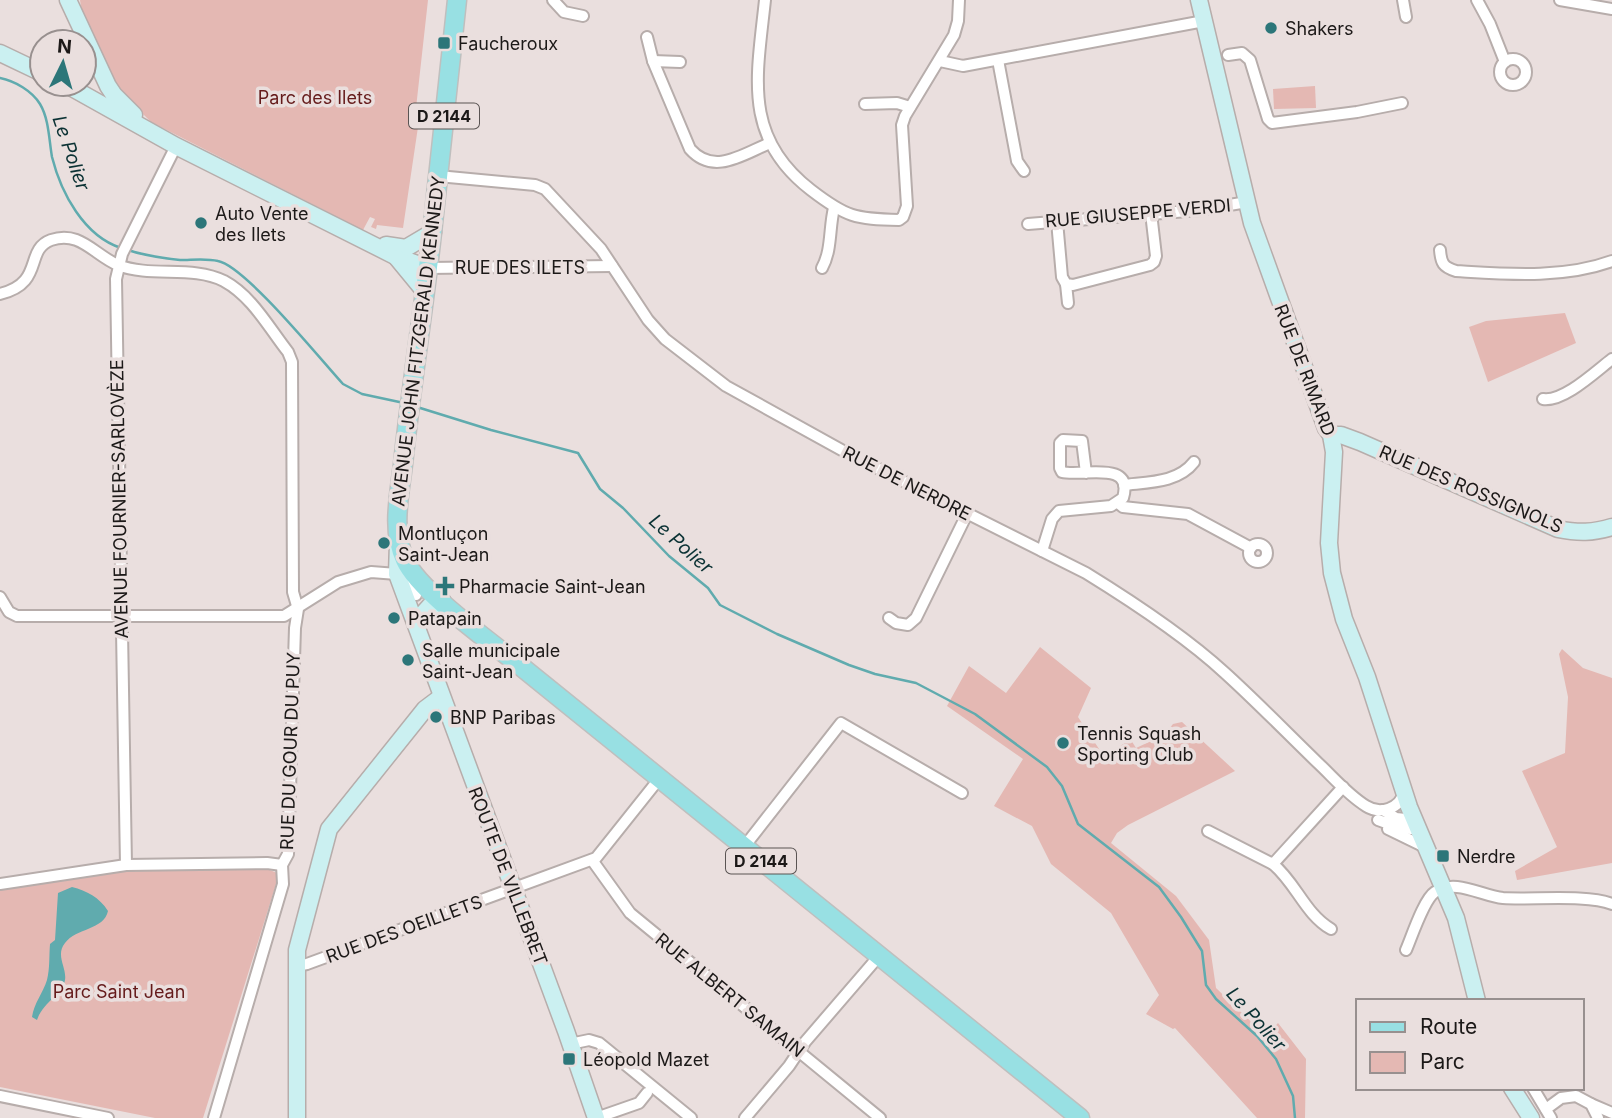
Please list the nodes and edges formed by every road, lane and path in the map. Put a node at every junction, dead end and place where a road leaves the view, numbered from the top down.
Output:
1 (68, 0) edge
2 (457, 0) edge
3 (553, 0) edge
4 (765, 0) edge
5 (959, 0) edge
6 (1199, 0) edge
7 (1403, 0) edge
8 (1477, 0) edge
9 (1560, 0) edge
10 (1612, 9) edge
11 (583, 16) dead end
12 (1406, 17) dead end
13 (1204, 21) junction
14 (79, 28) edge
15 (647, 37) dead end
16 (0, 54) edge
17 (1228, 55) dead end
18 (998, 60) junction
19 (653, 61) junction
20 (940, 61) junction
21 (680, 62) dead end
22 (1505, 62) dead end
23 (99, 65) joint
24 (28, 67) edge
25 (98, 70) edge
26 (95, 98) edge
27 (1402, 103) dead end
28 (865, 104) dead end
29 (910, 107) junction
30 (147, 129) junction
31 (770, 143) junction
32 (176, 146) junction
33 (1024, 171) dead end
34 (438, 176) junction
35 (1247, 202) junction
36 (834, 208) junction
37 (1151, 213) junction
38 (1057, 221) junction
39 (1028, 223) dead end
40 (432, 232) junction
41 (1440, 250) dead end
42 (400, 252) junction
43 (1612, 261) edge
44 (118, 265) junction
45 (612, 267) junction
46 (428, 268) junction
47 (822, 268) dead end
48 (1066, 284) junction
49 (425, 292) junction
50 (0, 295) edge
51 (1068, 303) dead end
52 (1612, 359) edge
53 (1543, 399) dead end
54 (1332, 435) junction
55 (1194, 462) dead end
56 (1086, 473) dead end
57 (1124, 485) junction
58 (1118, 503) junction
59 (968, 514) junction
60 (1612, 527) edge
61 (1251, 548) dead end
62 (1042, 551) junction
63 (406, 575) junction
64 (0, 597) edge
65 (443, 602) junction
66 (298, 609) junction
67 (121, 616) junction
68 (420, 617) junction
69 (889, 618) dead end
70 (421, 634) junction
71 (441, 697) junction
72 (659, 779) junction
73 (1343, 787) junction
74 (1404, 792) junction
75 (962, 793) dead end
76 (1380, 815) junction
77 (1415, 820) junction
78 (1208, 831) dead end
79 (744, 847) junction
80 (1427, 848) junction
81 (592, 860) junction
82 (1273, 864) junction
83 (126, 865) junction
84 (282, 865) junction
85 (0, 884) edge
86 (1444, 887) junction
87 (512, 889) junction
88 (1612, 904) edge
89 (1331, 929) dead end
90 (1406, 950) dead end
91 (879, 956) junction
92 (296, 966) junction
93 (1476, 999) edge
94 (570, 1044) junction
95 (799, 1051) junction
96 (1513, 1090) edge
97 (1534, 1090) edge
98 (1577, 1092) edge
99 (647, 1093) dead end
100 (0, 1096) edge
101 (1591, 1104) junction
102 (1612, 1113) edge
103 (1548, 1114) edge
104 (108, 1118) edge
105 (214, 1118) edge
106 (297, 1118) edge
107 (596, 1118) edge
108 (691, 1118) edge
109 (745, 1118) edge
110 (880, 1118) edge
111 (1080, 1118) edge
112 (1531, 1118) edge
113 (1598, 1118) edge

1 - 14 street
2 - 34 main road, AVENUE JOHN FITZGERALD KENNEDY / D 2144
3 - 11 street
4 - 31 street
5 - 20 street
6 - 13 street, RUE DE RIMARD
7 - 12 street
8 - 22 street
9 - 10 street
13 - 18 street
13 - 35 street, RUE DE RIMARD
15 - 19 street
16 - 24 street
17 - 27 street
18 - 20 street
18 - 33 street
19 - 21 street
19 - 31 street
20 - 29 street
23 - 25 street
23 - 30 street
26 - 30 street
28 - 29 street
29 - 36 street
30 - 32 street
31 - 36 street
32 - 42 street
32 - 44 street, AVENUE FOURNIER-SARLOVÈZE
34 - 40 main road, AVENUE JOHN FITZGERALD KENNEDY / D 2144
34 - 45 street, RUE DE NERDRE
35 - 37 street, RUE GIUSEPPE VERDI
35 - 54 street, RUE DE RIMARD
36 - 47 street
37 - 38 street, RUE GIUSEPPE VERDI
37 - 48 street
38 - 39 street, RUE GIUSEPPE VERDI
38 - 48 street
40 - 42 street
40 - 46 main road, AVENUE JOHN FITZGERALD KENNEDY / D 2144
41 - 43 street
42 - 46 street
42 - 49 street
44 - 50 street
44 - 66 street, RUE DU GOUR DU PUY
44 - 67 street, AVENUE FOURNIER-SARLOVÈZE
45 - 46 street, RUE DES ILETS
45 - 59 street, RUE DE NERDRE
46 - 49 main road, AVENUE JOHN FITZGERALD KENNEDY / D 2144
48 - 51 street
49 - 63 main road, AVENUE JOHN FITZGERALD KENNEDY / D 2144
52 - 53 street
54 - 60 street, RUE DES ROSSIGNOLS
54 - 74 street, RUE DE RIMARD
55 - 57 street
56 - 57 street
57 - 58 street
58 - 61 street
58 - 62 street
59 - 62 street, RUE DE NERDRE
59 - 69 street
62 - 73 street, RUE DE NERDRE
63 - 65 main road, AVENUE JOHN FITZGERALD KENNEDY / D 2144
63 - 66 street
63 - 68 street
63 - 70 street
64 - 67 street
65 - 68 street
65 - 72 main road, AVENUE JOHN FITZGERALD KENNEDY / D 2144
66 - 67 street
66 - 84 street, RUE DU GOUR DU PUY
67 - 83 street, AVENUE FOURNIER-SARLOVÈZE
68 - 70 street
70 - 71 street, ROUTE DE VILLEBRET
71 - 87 street, ROUTE DE VILLEBRET
71 - 92 street
72 - 79 main road, AVENUE JOHN FITZGERALD KENNEDY / D 2144
72 - 81 street
73 - 76 street, RUE DE NERDRE
73 - 82 street
74 - 76 street
74 - 77 street, RUE DE RIMARD
75 - 79 street
76 - 77 street, RUE DE NERDRE
76 - 80 street
77 - 80 street, RUE DE RIMARD
78 - 82 street
79 - 91 main road, AVENUE JOHN FITZGERALD KENNEDY / D 2144
80 - 86 street, RUE DE RIMARD
81 - 87 street, RUE DES OEILLETS
81 - 95 street, RUE ALBERT SAMAIN
82 - 89 street
83 - 84 street
83 - 85 street
84 - 105 street, RUE DU GOUR DU PUY
86 - 88 street
86 - 90 street
86 - 93 street, RUE DE RIMARD
87 - 92 street, RUE DES OEILLETS
87 - 94 street, ROUTE DE VILLEBRET
91 - 95 street
91 - 111 main road, AVENUE JOHN FITZGERALD KENNEDY / D 2144
92 - 106 street
94 - 107 street, ROUTE DE VILLEBRET
94 - 108 street
95 - 109 street
95 - 110 street, RUE ALBERT SAMAIN
96 - 112 street
97 - 103 street
98 - 101 street
98 - 103 street
99 - 107 street
100 - 104 street
101 - 102 street
101 - 113 street

